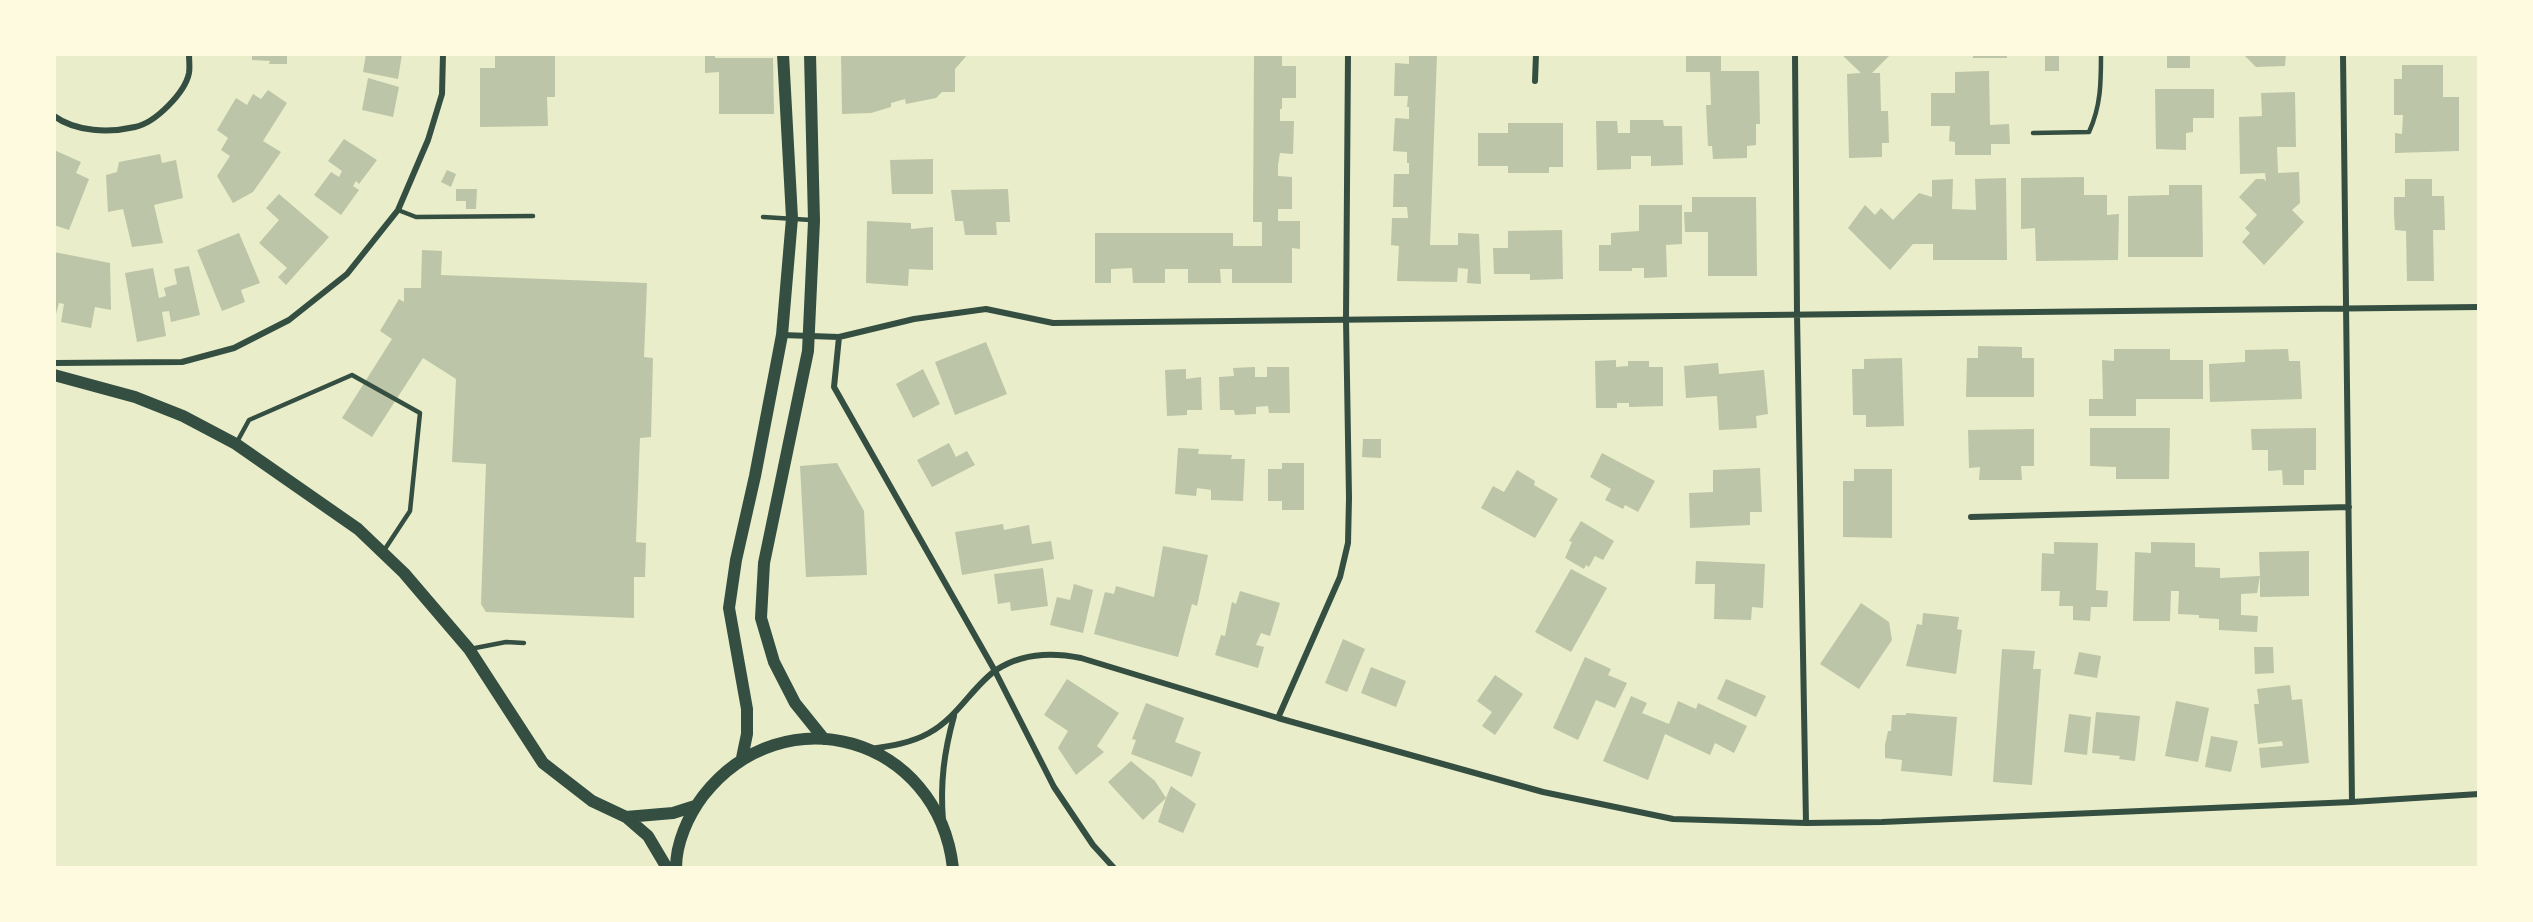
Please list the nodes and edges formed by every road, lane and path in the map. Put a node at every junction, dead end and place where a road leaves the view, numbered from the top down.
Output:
1 (189, 54) edge
2 (443, 54) edge
3 (783, 54) edge
4 (810, 54) edge
5 (1348, 54) edge
6 (1536, 54) edge
7 (1795, 54) edge
8 (2101, 54) edge
9 (2343, 54) edge
10 (1536, 81) dead end
11 (54, 116) edge
12 (2033, 133) dead end
13 (398, 210) junction
14 (533, 216) dead end
15 (763, 217) dead end
16 (792, 218) junction
17 (814, 220) junction
18 (2479, 307) edge
19 (2347, 308) junction
20 (1797, 314) junction
21 (1346, 319) junction
22 (782, 335) junction
23 (809, 336) junction
24 (839, 337) junction
25 (54, 363) edge
26 (54, 375) edge
27 (236, 444) junction
28 (2349, 507) junction
29 (1971, 516) dead end
30 (383, 552) junction
31 (524, 643) dead end
32 (469, 649) junction
33 (995, 671) junction
34 (954, 715) junction
35 (1278, 718) junction
36 (824, 738) junction
37 (870, 749) junction
38 (742, 758) junction
39 (2479, 794) edge
40 (2352, 802) junction
41 (695, 806) junction
42 (626, 817) junction
43 (943, 822) junction
44 (1806, 823) junction
45 (667, 868) edge
46 (676, 868) edge
47 (953, 868) edge
48 (1114, 868) edge

1 - 11 street
2 - 13 street
3 - 16 main road
4 - 17 main road
5 - 21 street
6 - 10 street
7 - 20 street
8 - 12 lane
9 - 19 street
13 - 14 lane
13 - 25 street
15 - 16 lane
16 - 17 lane
16 - 22 main road
17 - 23 main road
18 - 19 street
19 - 20 street
19 - 28 street
20 - 21 street
20 - 44 street
21 - 24 street
21 - 35 street
22 - 23 street
22 - 38 main road
23 - 24 street
23 - 36 main road
24 - 33 street
26 - 27 main road
27 - 30 main road
27 - 30 lane
28 - 29 street
28 - 40 street
30 - 32 main road
31 - 32 lane
32 - 42 main road
33 - 34 street
33 - 35 street
33 - 48 street
34 - 37 street
34 - 43 street
35 - 44 street
36 - 37 main road
36 - 38 main road
37 - 43 main road
38 - 41 main road
39 - 40 street
40 - 44 street
41 - 42 main road
41 - 46 main road
42 - 45 main road
43 - 47 main road

